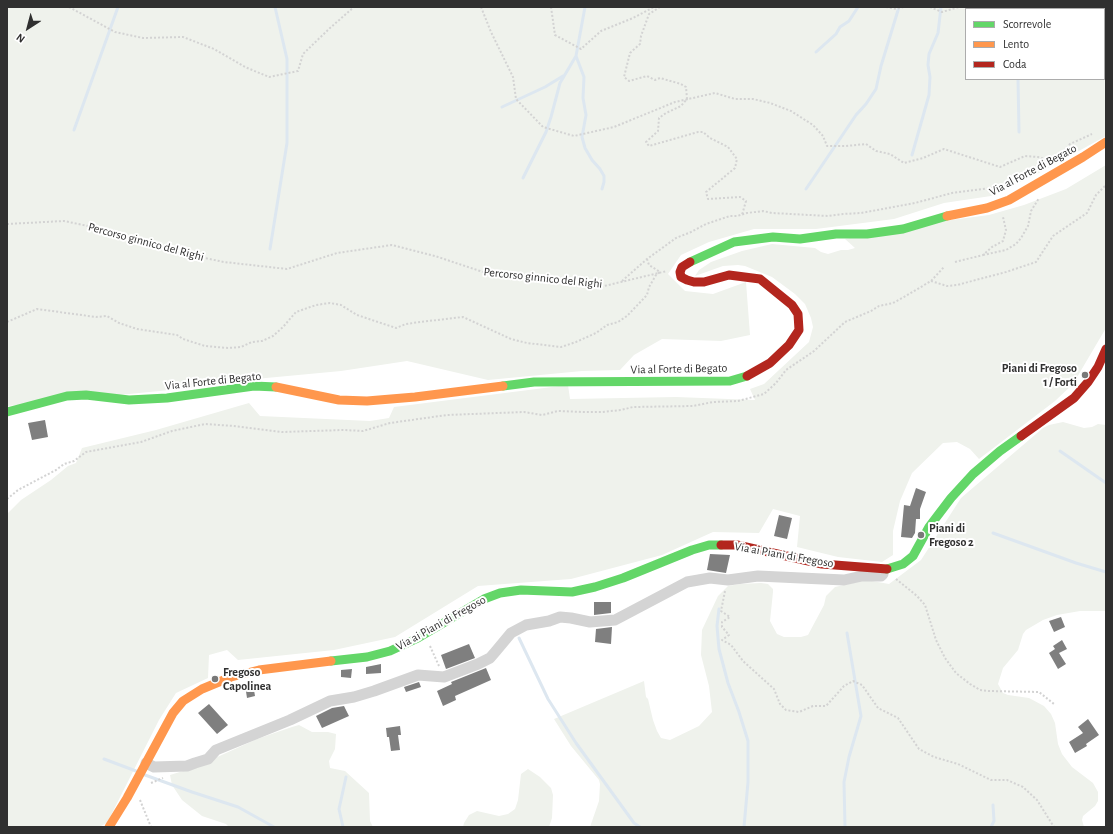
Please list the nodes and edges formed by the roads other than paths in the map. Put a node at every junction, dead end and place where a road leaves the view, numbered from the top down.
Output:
1 (1106, 142) edge
2 (1106, 349) edge
3 (7, 412) edge
4 (889, 569) junction
5 (146, 764) junction
6 (109, 827) edge

1 - 3 street, Via al Forte di Begato
2 - 4 street, Via ai Piani di Fregoso
4 - 5 street, Via ai Piani di Fregoso
4 - 5 street, Via ai Piani di Fregoso
5 - 6 street, Via ai Piani di Fregoso

